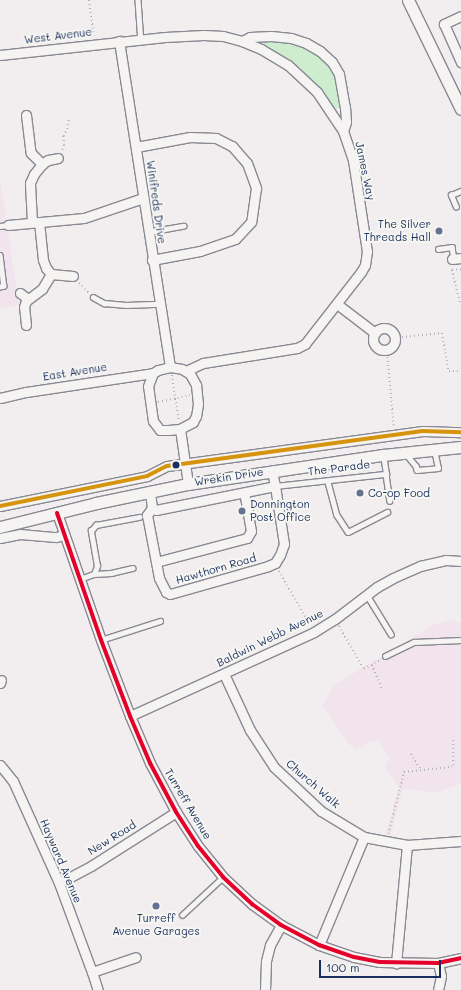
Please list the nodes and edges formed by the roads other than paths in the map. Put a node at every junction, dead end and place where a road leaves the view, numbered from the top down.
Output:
1 (138, 0) edge
2 (408, 0) edge
3 (461, 16) edge
4 (141, 39) junction
5 (119, 41) junction
6 (242, 41) junction
7 (0, 55) edge
8 (461, 62) edge
9 (460, 102) edge
10 (26, 115) dead end
11 (343, 131) junction
12 (136, 147) junction
13 (58, 158) road end
14 (42, 164) junction
15 (461, 191) edge
16 (143, 198) junction
17 (456, 207) dead end
18 (36, 222) junction
19 (4, 226) edge
20 (183, 226) dead end
21 (148, 232) junction
22 (438, 249) dead end
23 (0, 256) edge
24 (456, 259) edge
25 (152, 260) junction
26 (51, 274) junction
27 (73, 276) road end
28 (0, 287) edge
29 (20, 293) dead end
30 (93, 297) road end
31 (28, 299) junction
32 (160, 304) junction
33 (337, 304) junction
34 (26, 325) dead end
35 (375, 333) junction
36 (170, 368) junction
37 (186, 371) junction
38 (153, 373) junction
39 (0, 398) edge
40 (180, 429) junction
41 (461, 432) edge
42 (461, 447) edge
43 (434, 450) junction
44 (404, 452) junction
45 (383, 455) junction
46 (185, 464) junction
47 (272, 470) junction
48 (386, 474) junction
49 (328, 482) junction
50 (188, 484) junction
51 (275, 486) junction
52 (150, 492) junction
53 (244, 493) junction
54 (390, 501) dead end
55 (0, 506) edge
56 (152, 508) junction
57 (387, 512) dead end
58 (57, 513) junction
59 (139, 517) dead end
60 (0, 527) edge
61 (64, 535) junction
62 (0, 538) edge
63 (461, 561) edge
64 (156, 562) junction
65 (132, 568) dead end
66 (94, 574) junction
67 (80, 579) junction
68 (367, 595) junction
69 (160, 621) dead end
70 (391, 634) dead end
71 (101, 640) junction
72 (461, 640) edge
73 (386, 656) road end
74 (224, 674) junction
75 (130, 716) junction
76 (0, 765) edge
77 (176, 812) junction
78 (364, 838) junction
79 (461, 842) edge
80 (407, 845) junction
81 (223, 877) junction
82 (58, 883) junction
83 (182, 915) dead end
84 (281, 925) junction
85 (319, 945) junction
86 (136, 957) dead end
87 (461, 958) edge
88 (438, 962) junction
89 (396, 963) junction
90 (92, 972) junction
91 (98, 990) edge
92 (265, 990) edge
93 (438, 990) edge

1 - 4 lane
2 - 9 street
3 - 8 street
4 - 5 street, James Way
4 - 6 street, James Way
5 - 7 street, West Avenue
5 - 12 street, Winifreds Drive
6 - 11 street, James Way
6 - 11 street, James Way
10 - 14 street
11 - 33 street, James Way
12 - 16 street, Winifreds Drive
12 - 25 street, Winifreds Drive
13 - 14 street
14 - 18 street
15 - 17 lane
16 - 18 street
16 - 21 street, Winifreds Drive
18 - 19 street
18 - 26 street
20 - 21 lane
21 - 25 street, Winifreds Drive
22 - 24 lane
23 - 28 lane
25 - 32 street, Winifreds Drive
26 - 27 street
26 - 31 street
29 - 31 street
30 - 32 lane
31 - 34 street
32 - 36 street, Winifreds Drive
33 - 35 street
33 - 37 street, James Way
35 - 35 street
36 - 37 street
36 - 38 street
37 - 40 street
38 - 39 street, East Avenue
38 - 40 street
40 - 46 street
41 - 46 street, Wrekin Drive
42 - 43 street, Wrekin Drive
43 - 44 street, Wrekin Drive
43 - 44 lane
44 - 45 street, Wrekin Drive
45 - 47 street, Wrekin Drive
45 - 48 lane, The Parade
46 - 50 street
46 - 55 street, Wrekin Drive
47 - 50 street, Wrekin Drive
47 - 51 street
48 - 49 lane, The Parade
48 - 54 lane
49 - 51 lane, The Parade
49 - 57 lane
50 - 52 street, Wrekin Drive
51 - 53 street, The Parade
51 - 64 street, Hawthorn Road
52 - 56 street, Hawthorn Road
52 - 58 street, Wrekin Drive
53 - 56 street, The Parade
53 - 64 street
56 - 64 street, Hawthorn Road
58 - 60 street, Wrekin Drive
58 - 61 street, Turreff Avenue
59 - 66 lane
61 - 62 street
61 - 67 street, Turreff Avenue
63 - 68 street, Baldwin Webb Avenue
65 - 66 lane
66 - 67 lane
67 - 71 street, Turreff Avenue
68 - 70 lane
68 - 74 street, Baldwin Webb Avenue
69 - 71 lane
71 - 75 street, Turreff Avenue
72 - 73 lane
74 - 75 street, Baldwin Webb Avenue
74 - 78 street, Church Walk
75 - 77 street, Turreff Avenue
76 - 82 street, Hayward Avenue
77 - 81 street, Turreff Avenue
77 - 82 street, New Road
78 - 80 street, Church Walk
78 - 85 street
79 - 80 street, Church Walk
80 - 89 street
81 - 83 lane
81 - 84 street, Turreff Avenue
82 - 90 street, Hayward Avenue
84 - 85 street, Turreff Avenue
84 - 92 street
85 - 89 street, Turreff Avenue
86 - 90 street
87 - 88 street, Turreff Avenue
88 - 89 street, Turreff Avenue
88 - 93 street
90 - 91 street, Hayward Avenue

